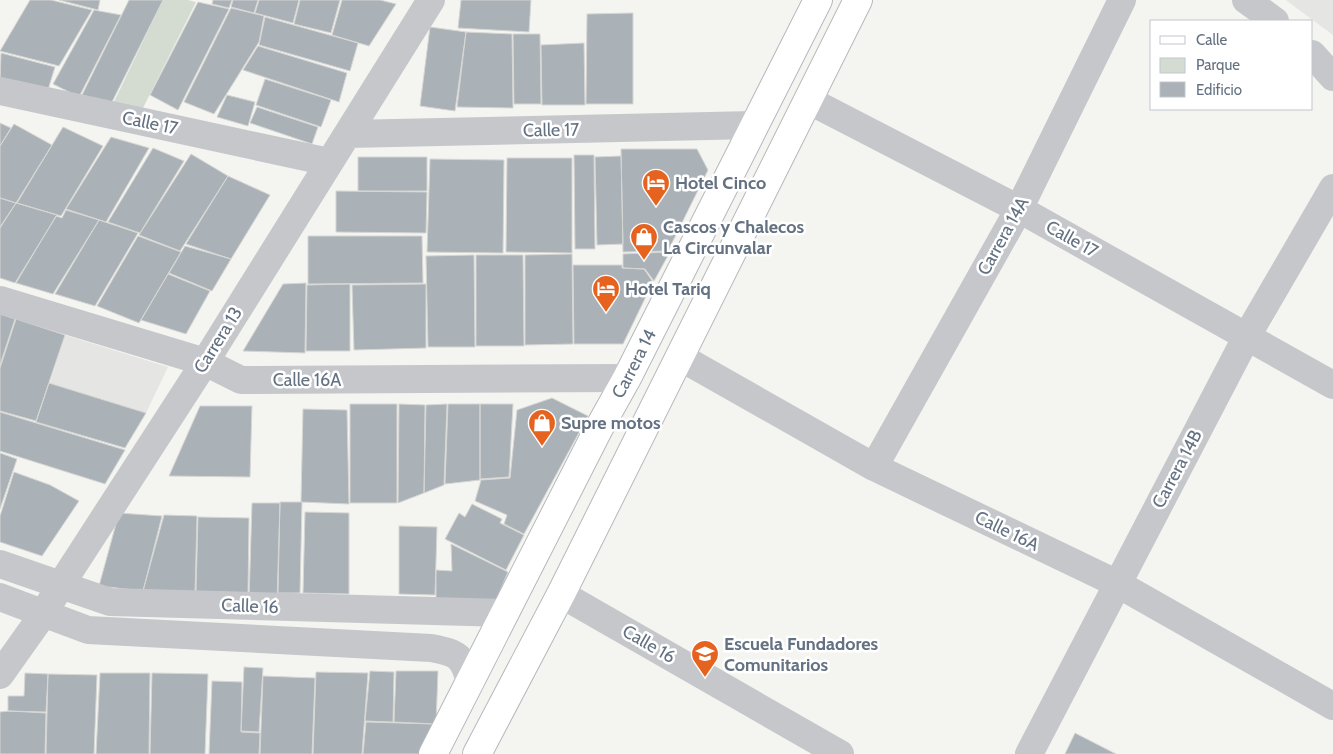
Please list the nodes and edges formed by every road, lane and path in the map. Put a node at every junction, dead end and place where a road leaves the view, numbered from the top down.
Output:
1 (431, 0) edge
2 (818, 0) edge
3 (858, 0) edge
4 (1122, 0) edge
5 (1246, 0) edge
6 (1274, 20) edge
7 (1313, 55) edge
8 (1333, 77) edge
9 (0, 91) edge
10 (808, 100) junction
11 (754, 125) junction
12 (348, 134) junction
13 (329, 162) junction
14 (1333, 188) edge
15 (1019, 209) junction
16 (0, 300) edge
17 (1247, 336) junction
18 (680, 357) junction
19 (205, 362) junction
20 (627, 378) junction
21 (1333, 384) edge
22 (874, 466) junction
23 (0, 564) edge
24 (1118, 584) junction
25 (60, 586) junction
26 (561, 594) junction
27 (0, 597) edge
28 (505, 613) junction
29 (44, 614) junction
30 (0, 676) edge
31 (470, 682) junction
32 (1333, 706) edge
33 (433, 754) edge
34 (478, 754) edge
35 (840, 754) edge
36 (1029, 754) edge

1 - 12 street, Carrera 13
2 - 11 main road, Carrera 14
3 - 10 main road
4 - 15 street, Carrera 14A
5 - 6 street
7 - 8 street
9 - 13 street, Calle 17
10 - 15 street, Calle 17
10 - 18 main road
11 - 12 street, Calle 17
11 - 20 main road, Carrera 14
12 - 13 street, Carrera 13
13 - 19 street, Carrera 13
14 - 17 street, Carrera 14B
15 - 17 street, Calle 17
15 - 22 street, Carrera 14A
16 - 19 street, Calle 16A
17 - 21 street, Calle 17
17 - 24 street, Carrera 14B
18 - 22 street, Calle 16A
18 - 26 main road
19 - 20 street, Calle 16A
19 - 25 street, Carrera 13
20 - 28 main road, Carrera 14
22 - 24 street, Calle 16A
23 - 25 street, Calle 16
24 - 32 street, Calle 16A
24 - 36 street, Carrera 14B
25 - 28 street, Calle 16
25 - 29 street, Carrera 13
26 - 34 main road
26 - 35 street, Calle 16
27 - 29 street, Calle 16
28 - 31 main road, Carrera 14
29 - 30 street, Carrera 13
29 - 31 street, Calle 16
31 - 33 main road, Carrera 14

